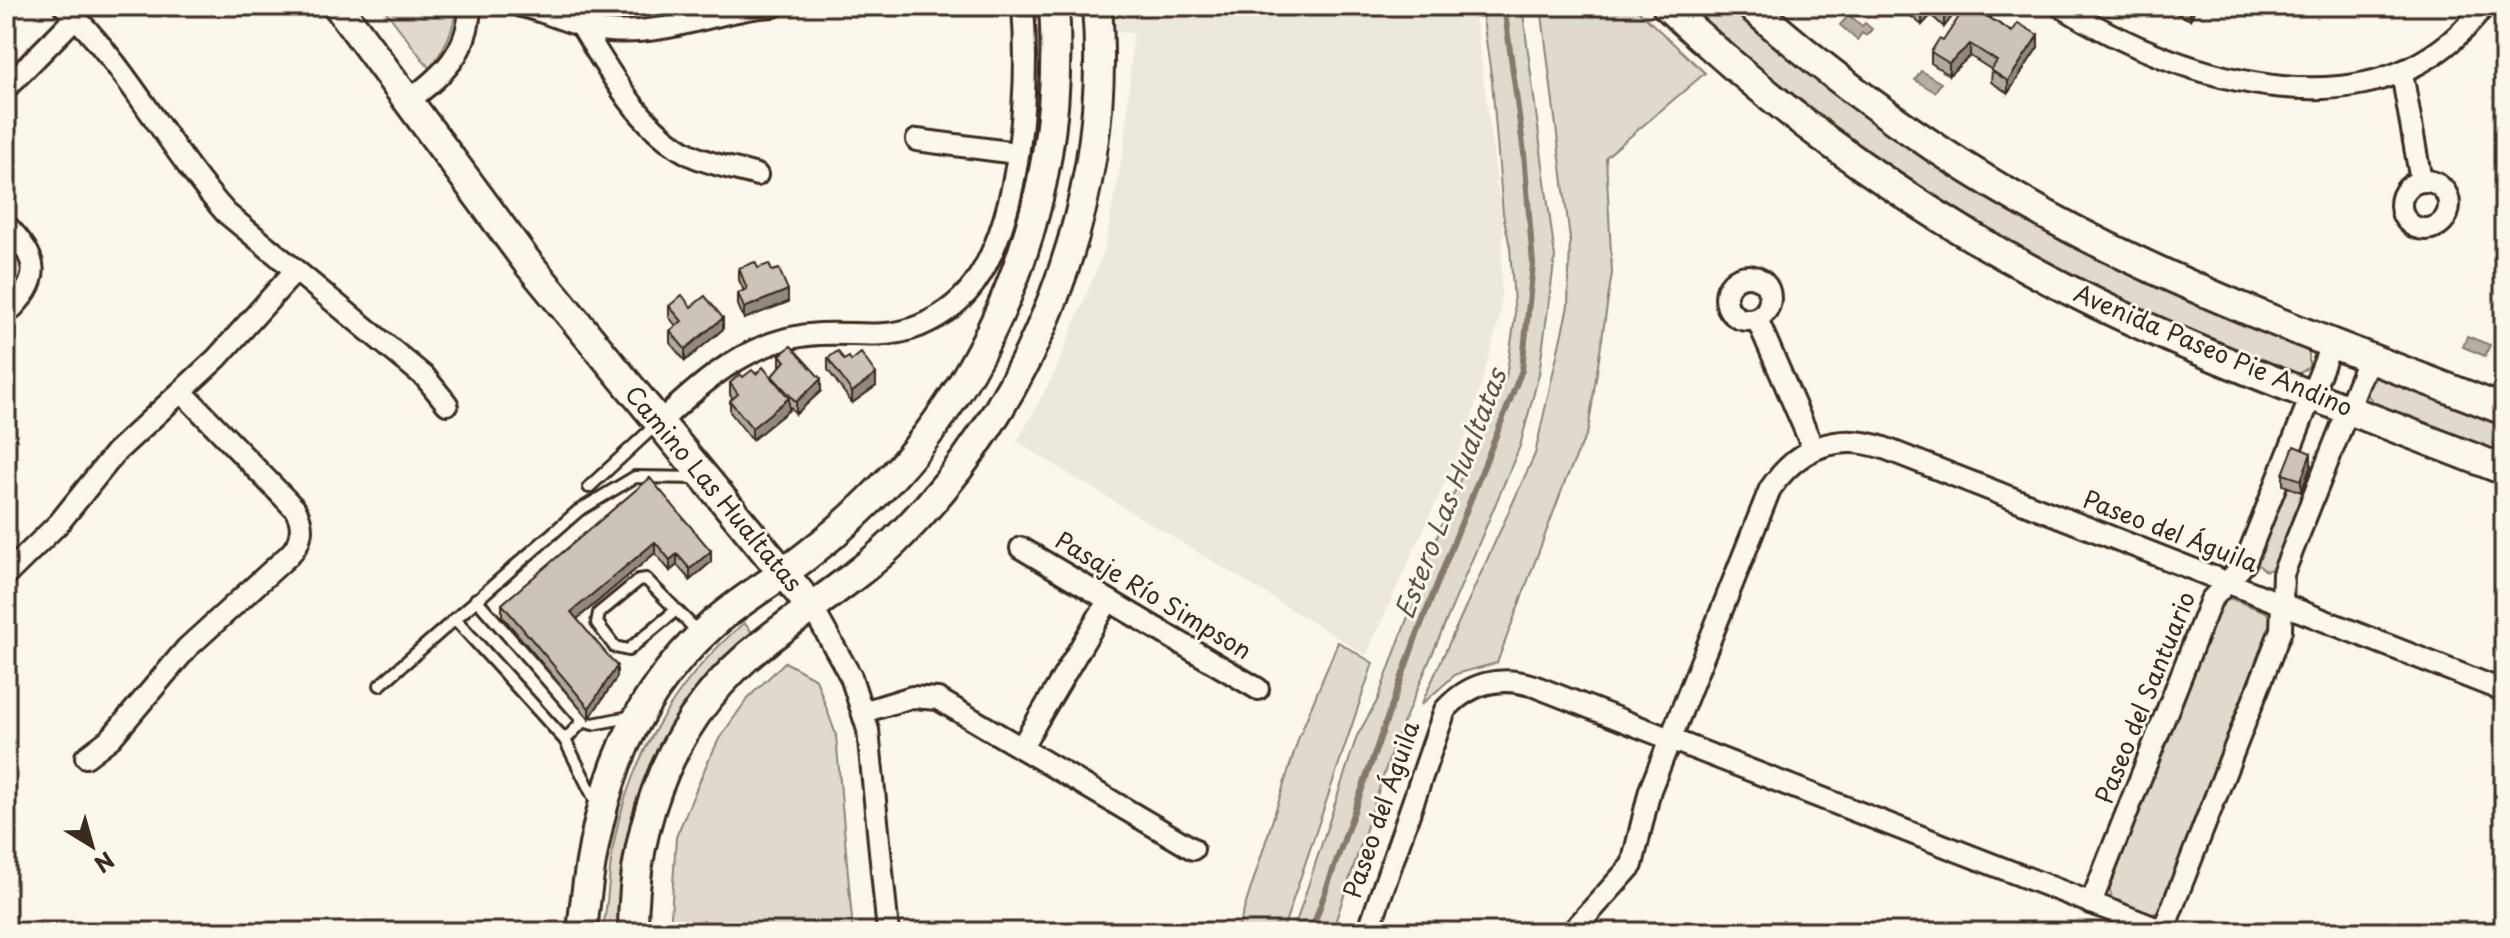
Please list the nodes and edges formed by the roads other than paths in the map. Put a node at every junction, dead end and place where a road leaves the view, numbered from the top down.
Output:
1 (338, 6) edge
2 (470, 6) edge
3 (521, 6) edge
4 (774, 6) edge
5 (1023, 6) edge
6 (1054, 6) edge
7 (1097, 6) edge
8 (1667, 6) edge
9 (1751, 6) edge
10 (2060, 6) edge
11 (2484, 6) edge
12 (70, 12) edge
13 (582, 27) junction
14 (2402, 73) junction
15 (6, 88) edge
16 (408, 101) junction
17 (917, 140) dead end
18 (1016, 153) junction
19 (757, 175) dead end
20 (2421, 181) dead end
21 (6, 225) edge
22 (295, 271) junction
23 (6, 314) edge
24 (1757, 319) dead end
25 (2332, 343) junction
26 (2369, 357) junction
27 (182, 392) junction
28 (2312, 394) junction
29 (447, 404) dead end
30 (2348, 408) junction
31 (2504, 410) edge
32 (659, 423) junction
33 (1813, 448) junction
34 (2504, 470) edge
35 (706, 478) junction
36 (589, 487) dead end
37 (1021, 548) dead end
38 (785, 572) junction
39 (6, 575) edge
40 (2228, 582) junction
41 (476, 599) junction
42 (1108, 601) junction
43 (2282, 604) junction
44 (813, 609) junction
45 (675, 611) junction
46 (455, 619) junction
47 (701, 635) junction
48 (380, 685) dead end
49 (1258, 689) dead end
50 (2504, 691) edge
51 (863, 712) junction
52 (640, 715) junction
53 (583, 721) junction
54 (1670, 739) junction
55 (565, 740) junction
56 (1021, 748) junction
57 (86, 757) dead end
58 (599, 811) junction
59 (1193, 849) dead end
60 (2091, 903) junction
61 (582, 932) edge
62 (633, 932) edge
63 (888, 932) edge
64 (1368, 932) edge
65 (1572, 932) edge
66 (2165, 932) edge

1 - 16 street, Camino Las Hualtatas
2 - 16 street
3 - 13 street
4 - 13 street
5 - 18 street
6 - 38 street
7 - 44 street
8 - 28 street, Avenida Paseo Pie Andino
9 - 25 street
10 - 14 street
11 - 14 street
12 - 15 street
12 - 22 street
13 - 19 street
14 - 20 street
16 - 32 street, Camino Las Hualtatas
17 - 18 street
18 - 32 street
21 - 23 street
22 - 27 street
22 - 29 street
24 - 33 street
25 - 26 street
25 - 28 street, Paseo del Santuario
26 - 30 street
26 - 31 street
27 - 39 street
27 - 57 street
28 - 30 street, Avenida Paseo Pie Andino
28 - 40 street, Paseo del Santuario
30 - 34 street, Avenida Paseo Pie Andino
30 - 43 street
32 - 35 street, Camino Las Hualtatas
32 - 36 lane
33 - 40 street, Paseo del Águila
33 - 54 street
35 - 38 street, Camino Las Hualtatas
35 - 41 lane
37 - 42 street, Pasaje Río Simpson
38 - 44 street, Camino Las Hualtatas
38 - 47 street
40 - 43 street, Paseo del Águila
40 - 60 street, Paseo del Santuario
41 - 46 lane
41 - 53 lane
42 - 49 street, Pasaje Río Simpson
42 - 56 street
43 - 50 street, Paseo del Águila
43 - 66 street
44 - 51 street, Camino Las Hualtatas
44 - 62 street
45 - 45 lane
45 - 47 lane
46 - 48 lane
46 - 55 lane
47 - 52 street
51 - 56 street
51 - 63 street, Camino Las Hualtatas
52 - 53 lane
52 - 58 street
53 - 55 lane
54 - 60 street, Paseo del Águila
54 - 64 street, Paseo del Águila
54 - 65 street
55 - 58 lane
56 - 59 street
58 - 61 street
60 - 66 street, Paseo del Águila

